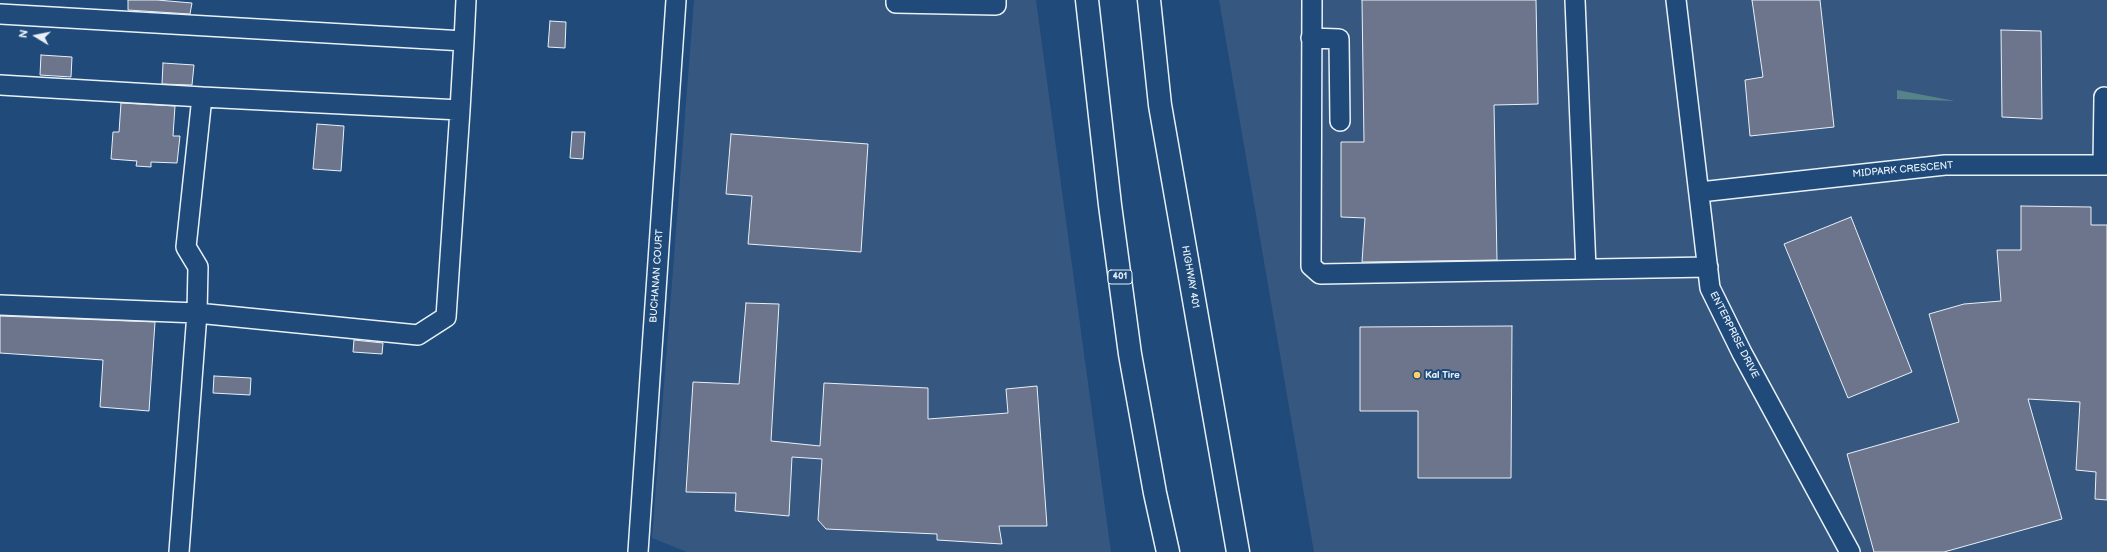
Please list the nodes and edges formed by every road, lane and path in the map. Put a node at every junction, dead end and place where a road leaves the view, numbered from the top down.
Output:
1 (466, 0) edge
2 (676, 0) edge
3 (896, 0) edge
4 (996, 0) edge
5 (1087, 0) edge
6 (1149, 0) edge
7 (1312, 0) edge
8 (1575, 0) edge
9 (1676, 0) edge
10 (0, 14) edge
11 (1311, 38) junction
12 (464, 41) junction
13 (0, 85) edge
14 (2106, 92) edge
15 (202, 97) junction
16 (460, 110) junction
17 (1340, 121) dead end
18 (2105, 165) edge
19 (1700, 192) junction
20 (1708, 267) junction
21 (1586, 270) junction
22 (0, 305) edge
23 (197, 313) junction
24 (179, 552) edge
25 (638, 552) edge
26 (1168, 552) edge
27 (1238, 552) edge
28 (1850, 552) edge

1 - 12 street
2 - 25 street, BUCHANAN COURT
3 - 4 street
5 - 26 highway, 401
6 - 27 highway, HIGHWAY 401
7 - 11 street
8 - 21 street
9 - 19 street, ENTERPRISE DRIVE
10 - 12 street
11 - 17 street
11 - 21 street
12 - 16 street
13 - 15 street
14 - 18 street
15 - 16 street
15 - 23 street
16 - 23 street
18 - 19 street, MIDPARK CRESCENT
19 - 20 street, ENTERPRISE DRIVE
20 - 21 street
20 - 28 street, ENTERPRISE DRIVE
22 - 23 street
23 - 24 street

